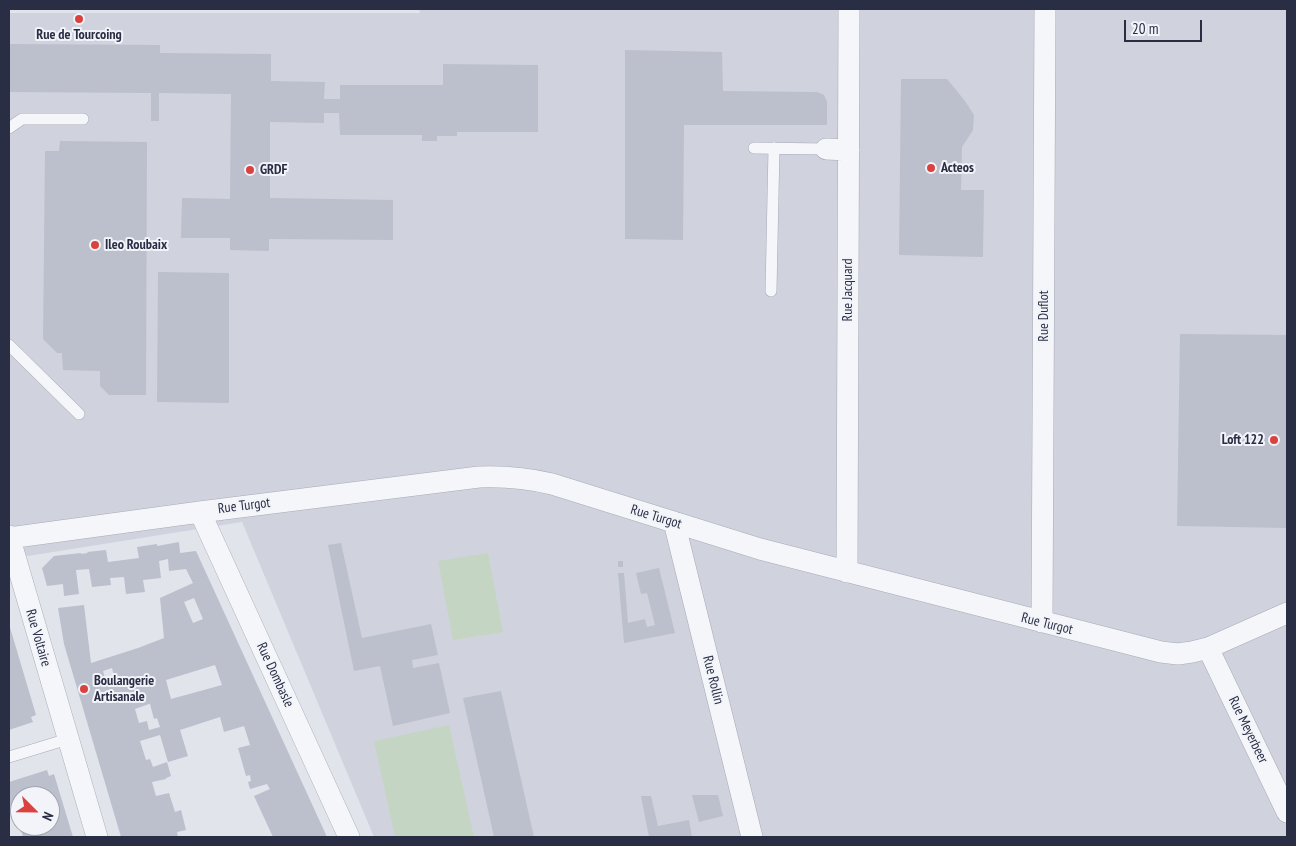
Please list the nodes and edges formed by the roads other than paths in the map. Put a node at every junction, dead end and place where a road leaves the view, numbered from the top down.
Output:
1 (849, 9) edge
2 (1045, 9) edge
3 (83, 119) dead end
4 (9, 128) edge
5 (754, 148) dead end
6 (774, 148) junction
7 (826, 149) joint
8 (848, 150) junction
9 (771, 292) dead end
10 (9, 345) edge
11 (79, 414) dead end
12 (200, 512) junction
13 (674, 522) junction
14 (9, 537) edge
15 (847, 572) junction
16 (1287, 613) edge
17 (1042, 622) junction
18 (1208, 648) junction
19 (68, 739) junction
20 (9, 757) edge
21 (1287, 812) edge
22 (97, 837) edge
23 (349, 837) edge
24 (752, 837) edge

1 - 8 street, Rue Jacquard
2 - 17 street, Rue Duflot
3 - 4 lane
5 - 6 lane
6 - 7 lane
6 - 9 lane
7 - 8 street
8 - 15 street, Rue Jacquard
10 - 11 lane
12 - 13 street, Rue Turgot
12 - 14 street, Rue Turgot
12 - 23 street, Rue Dombasle
13 - 15 street, Rue Turgot
13 - 24 street, Rue Rollin
14 - 19 street, Rue Voltaire
15 - 17 street, Rue Turgot
16 - 18 street, Rue Turgot
17 - 18 street, Rue Turgot
18 - 21 street, Rue Meyerbeer
19 - 20 lane
19 - 22 street, Rue Voltaire

